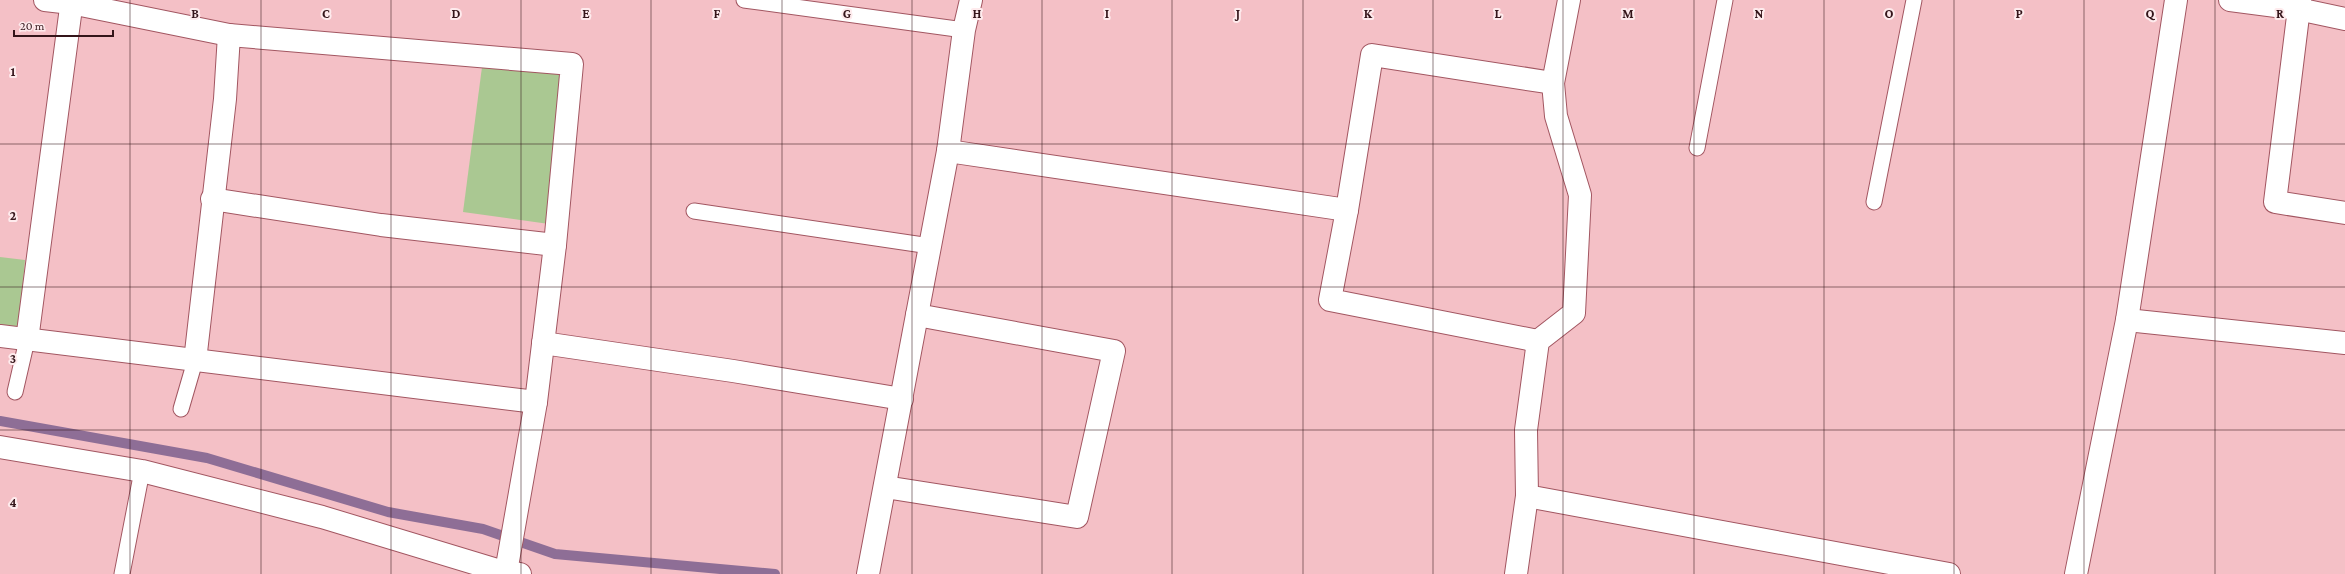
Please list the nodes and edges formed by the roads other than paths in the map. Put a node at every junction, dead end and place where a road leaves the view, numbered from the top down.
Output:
1 (45, 0) edge
2 (744, 0) edge
3 (971, 0) edge
4 (1569, 0) edge
5 (1724, 0) edge
6 (1914, 0) edge
7 (2176, 0) edge
8 (2230, 0) edge
9 (71, 2) edge
10 (2299, 5) edge
11 (2345, 19) edge
12 (964, 30) junction
13 (229, 35) junction
14 (1553, 83) junction
15 (1697, 148) dead end
16 (948, 150) junction
17 (212, 199) junction
18 (1874, 202) dead end
19 (1347, 210) junction
20 (694, 211) dead end
21 (2345, 213) edge
22 (554, 245) junction
23 (930, 246) junction
24 (917, 315) junction
25 (2127, 320) junction
26 (0, 336) edge
27 (27, 340) junction
28 (1538, 341) junction
29 (543, 343) junction
30 (2345, 343) edge
31 (195, 361) junction
32 (15, 392) dead end
33 (902, 399) junction
34 (536, 402) junction
35 (181, 409) dead end
36 (0, 447) edge
37 (142, 471) junction
38 (885, 487) junction
39 (1527, 496) junction
40 (505, 573) edge
41 (122, 574) edge
42 (868, 574) edge
43 (1516, 574) edge
44 (1949, 574) edge
45 (2076, 574) edge

1 - 9 street
2 - 12 lane
3 - 12 street
4 - 14 street
5 - 15 lane
6 - 18 lane
7 - 25 street
8 - 10 street
9 - 13 street
9 - 27 street
10 - 11 street
10 - 21 street
12 - 16 street
13 - 17 street
13 - 22 street
14 - 19 street
14 - 28 street
16 - 19 street
16 - 23 street
17 - 22 street
17 - 31 street
19 - 28 street
20 - 23 lane
22 - 29 street
23 - 24 street
24 - 33 street
24 - 38 street
25 - 30 street
25 - 45 street
26 - 27 street
27 - 31 street
27 - 32 lane
28 - 39 street
29 - 33 street
29 - 34 street
31 - 34 street
31 - 35 lane
33 - 38 street
34 - 40 street
36 - 37 street
37 - 40 street
37 - 41 lane
38 - 42 street
39 - 43 street
39 - 44 street

